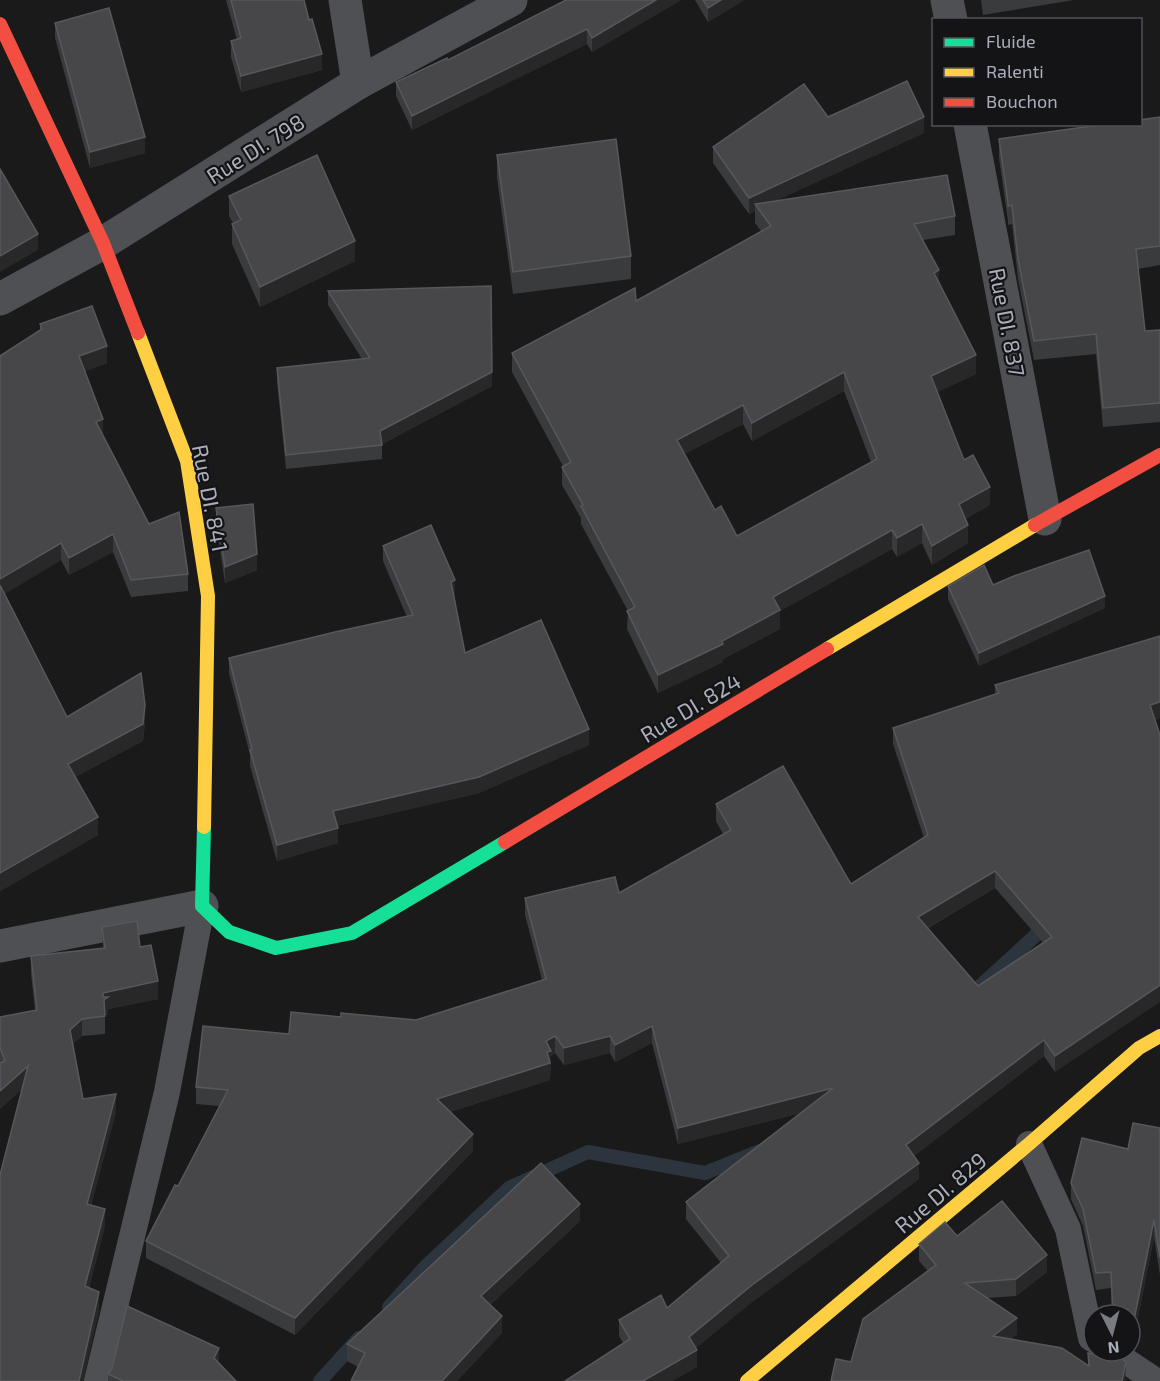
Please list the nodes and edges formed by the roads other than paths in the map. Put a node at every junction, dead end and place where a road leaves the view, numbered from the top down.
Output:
1 (345, 0) edge
2 (511, 0) edge
3 (947, 0) edge
4 (951, 18) edge
5 (0, 24) edge
6 (358, 82) junction
7 (970, 126) edge
8 (104, 243) junction
9 (0, 299) edge
10 (1160, 455) edge
11 (1045, 519) junction
12 (202, 906) junction
13 (0, 946) edge
14 (1160, 1036) edge
15 (1029, 1144) junction
16 (1084, 1303) edge
17 (1129, 1363) edge
18 (97, 1381) edge
19 (747, 1381) edge
20 (1156, 1381) edge

1 - 6 street
2 - 6 street, Rue DI. 798
3 - 4 street
5 - 8 street, Rue DI. 841
6 - 8 street, Rue DI. 798
7 - 11 street, Rue DI. 837
8 - 9 street, Rue DI. 798
8 - 12 street, Rue DI. 841
10 - 11 street, Rue DI. 824
11 - 12 street, Rue DI. 824
12 - 13 street
12 - 18 lane
14 - 15 street, Rue DI. 829
15 - 16 lane
15 - 19 street, Rue DI. 829
17 - 20 lane

